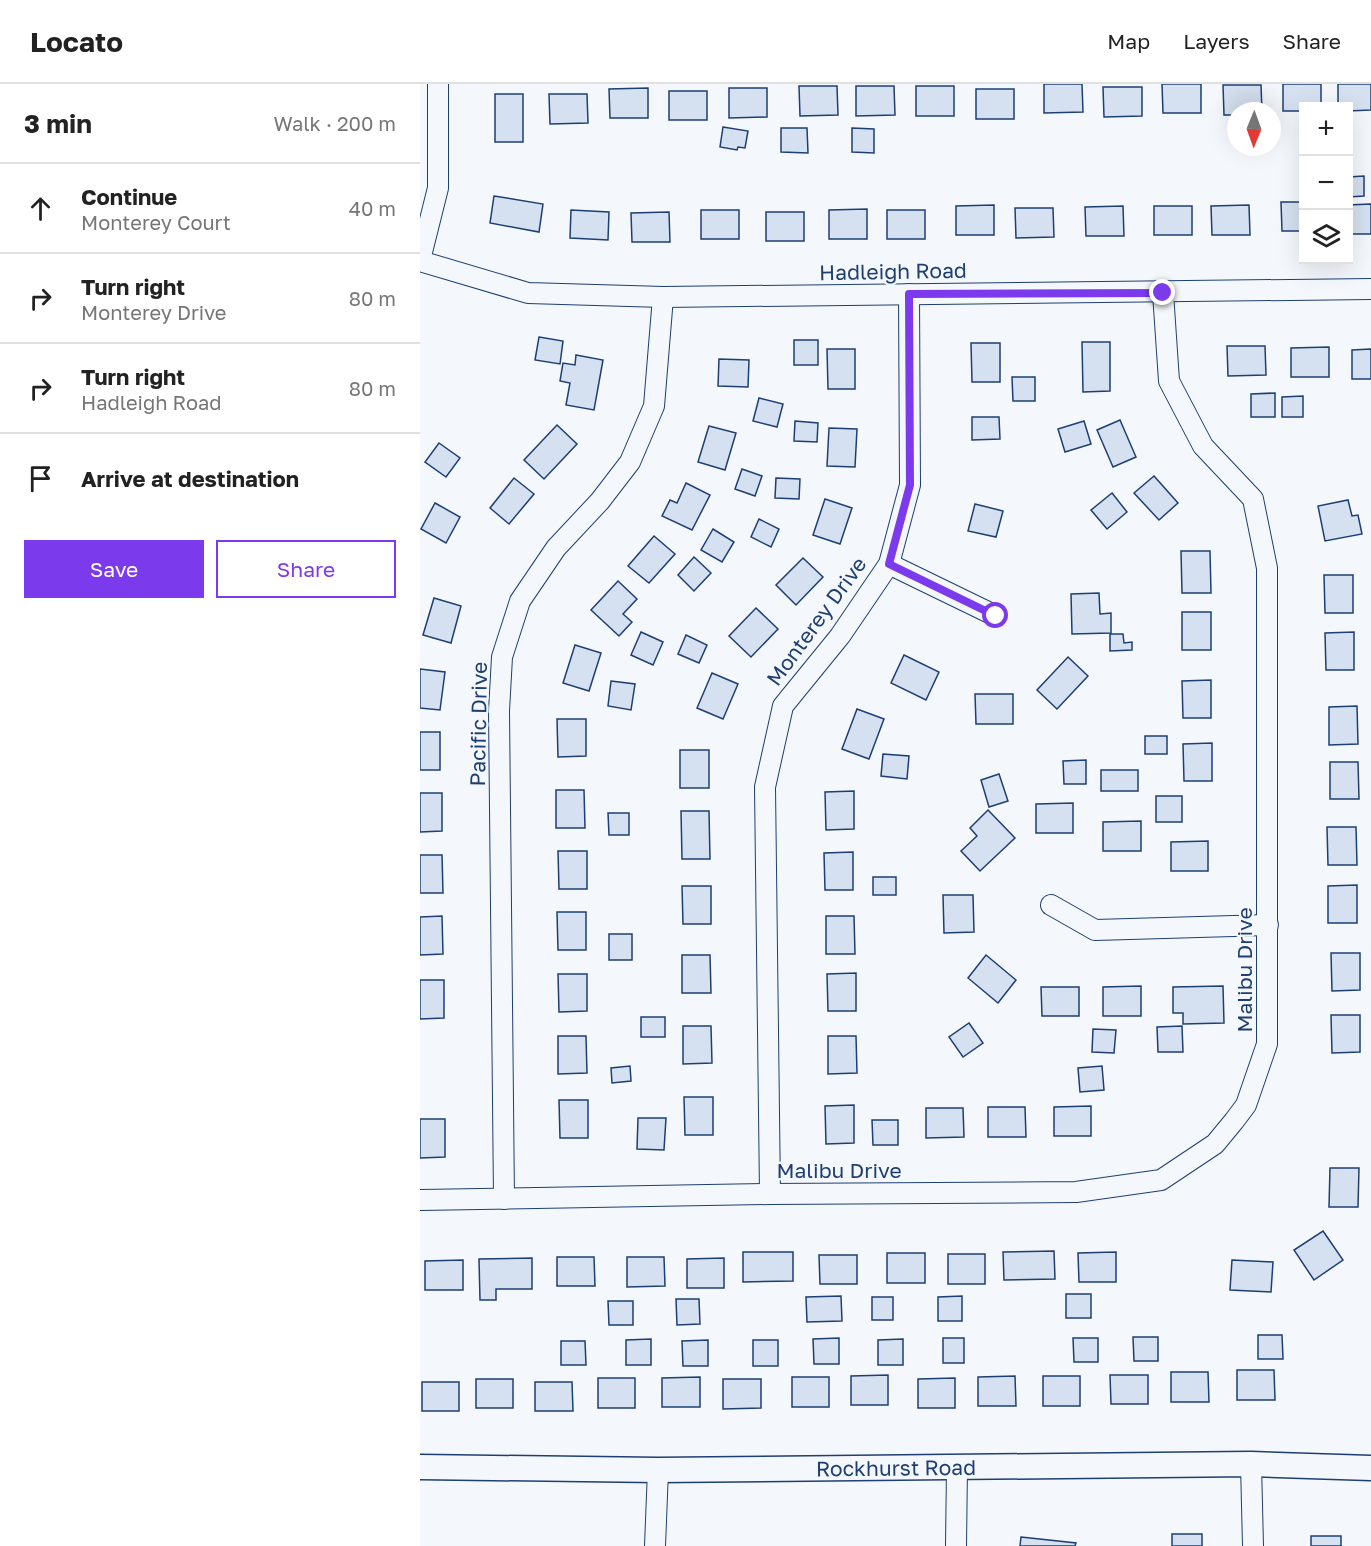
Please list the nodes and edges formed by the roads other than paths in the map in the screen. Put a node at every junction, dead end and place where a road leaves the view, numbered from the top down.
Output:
1 (438, 84) edge
2 (420, 260) edge
3 (1371, 289) edge
4 (1163, 293) junction
5 (909, 294) junction
6 (663, 297) junction
7 (889, 564) junction
8 (996, 616) dead end
9 (1051, 905) dead end
10 (1268, 926) junction
11 (770, 1194) junction
12 (504, 1199) junction
13 (420, 1200) edge
14 (1251, 1464) junction
15 (420, 1467) edge
16 (957, 1467) junction
17 (1371, 1468) edge
18 (658, 1470) junction
19 (655, 1546) edge
20 (956, 1546) edge
21 (1253, 1546) edge

1 - 2 street
2 - 6 street, Hadleigh Road
3 - 4 street, Hadleigh Road
4 - 5 street, Hadleigh Road
4 - 10 street, Malibu Drive
5 - 6 street, Hadleigh Road
5 - 7 street, Monterey Drive
6 - 12 street, Pacific Drive
7 - 8 street
7 - 11 street, Monterey Drive
9 - 10 street
10 - 11 street, Malibu Drive
11 - 12 street, Malibu Drive
12 - 13 street, Malibu Drive
14 - 16 street, Rockhurst Road
14 - 17 street, Rockhurst Road
14 - 21 street
15 - 18 street, Rockhurst Road
16 - 18 street, Rockhurst Road
16 - 20 street
18 - 19 street

